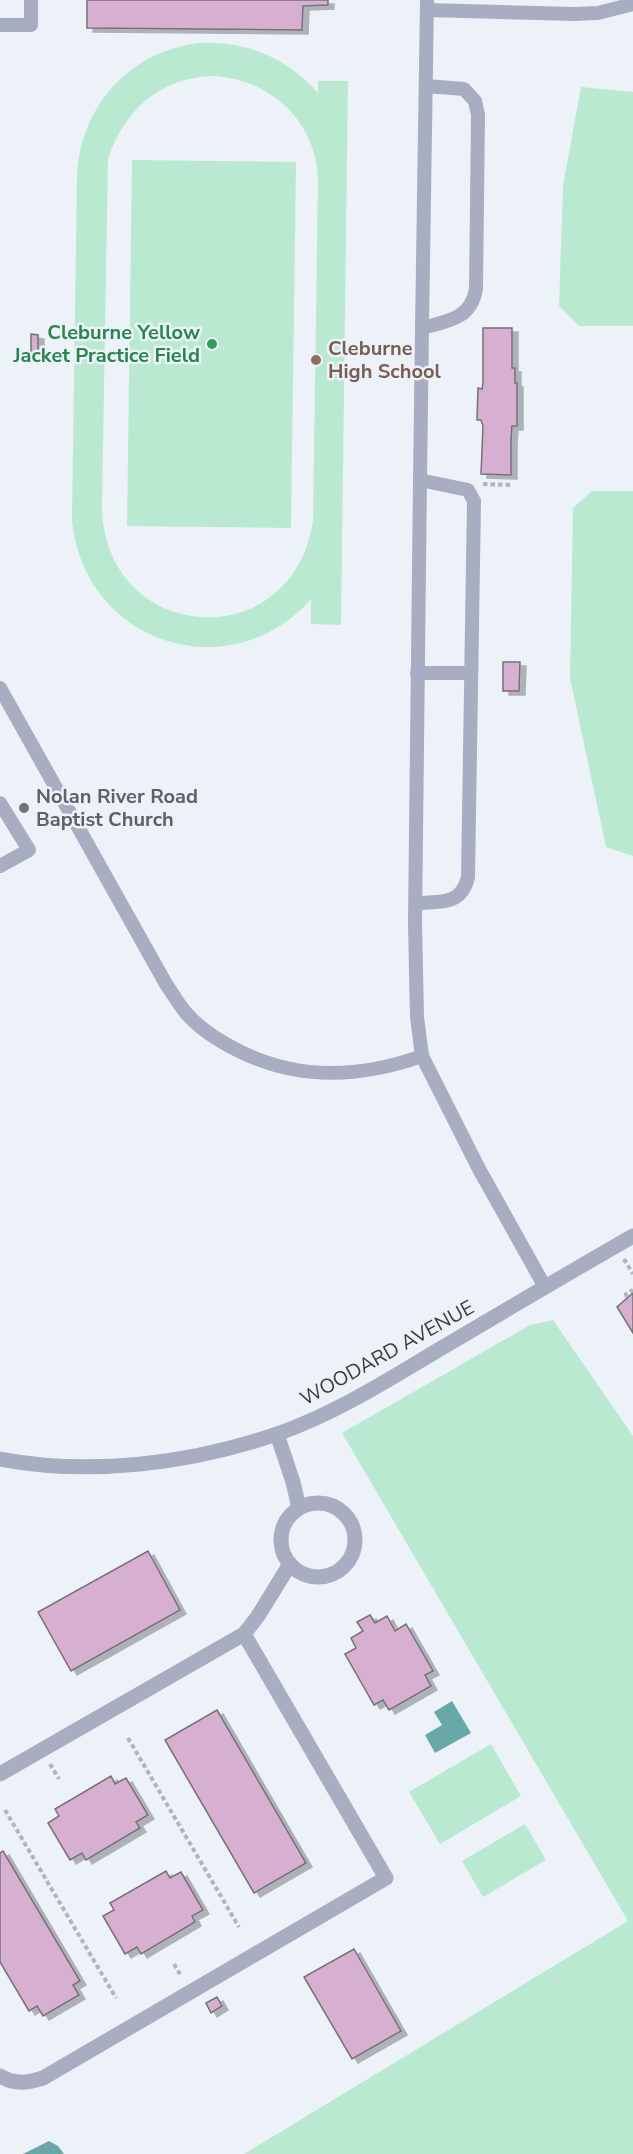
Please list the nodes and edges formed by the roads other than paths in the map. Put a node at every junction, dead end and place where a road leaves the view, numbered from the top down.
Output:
1 (32, 0) edge
2 (633, 4) edge
3 (427, 5) edge
4 (575, 7) edge
5 (0, 25) edge
6 (426, 86) junction
7 (422, 328) junction
8 (420, 480) junction
9 (417, 673) junction
10 (471, 673) junction
11 (0, 688) edge
12 (0, 803) edge
13 (0, 866) edge
14 (416, 903) junction
15 (422, 1056) junction
16 (633, 1236) edge
17 (545, 1287) junction
18 (277, 1434) junction
19 (0, 1459) edge
20 (299, 1508) junction
21 (290, 1564) junction
22 (243, 1634) junction
23 (0, 1774) edge
24 (0, 2076) edge

1 - 5 lane
2 - 4 lane
3 - 4 lane
3 - 6 lane
6 - 7 lane
6 - 7 lane
7 - 8 lane
8 - 9 lane
8 - 10 lane
9 - 10 lane
9 - 14 lane
10 - 14 lane
11 - 15 lane
12 - 13 lane
14 - 15 lane
15 - 17 lane
16 - 17 street, WOODARD AVENUE
17 - 18 street, WOODARD AVENUE
18 - 19 street, WOODARD AVENUE
18 - 20 street
20 - 21 street
20 - 21 street
21 - 22 street
22 - 23 street
22 - 24 street

